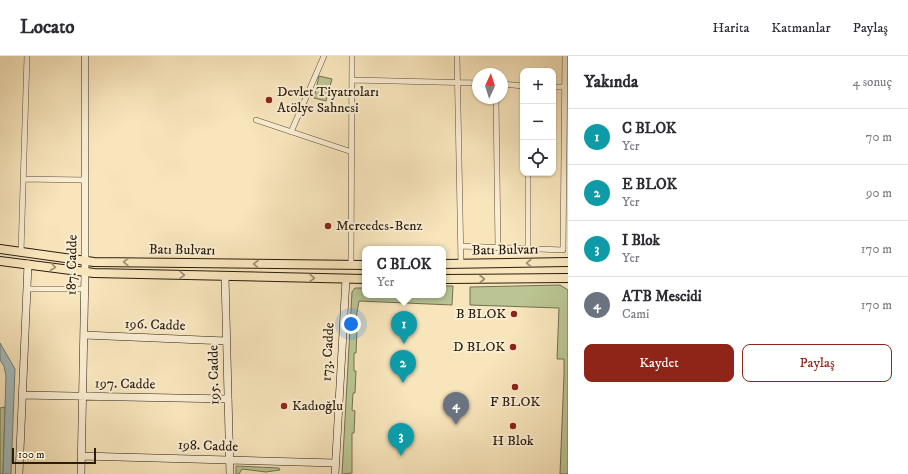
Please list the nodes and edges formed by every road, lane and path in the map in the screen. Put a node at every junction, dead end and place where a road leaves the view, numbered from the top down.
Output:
1 (27, 56) edge
2 (85, 56) edge
3 (324, 56) edge
4 (352, 56) edge
5 (457, 56) edge
6 (565, 56) edge
7 (353, 80) junction
8 (458, 82) junction
9 (472, 83) edge
10 (508, 85) edge
11 (520, 86) edge
12 (556, 87) edge
13 (564, 88) junction
14 (496, 104) edge
15 (256, 120) dead end
16 (291, 132) junction
17 (352, 152) junction
18 (528, 176) edge
19 (24, 179) junction
20 (85, 180) junction
21 (461, 246) junction
22 (498, 248) junction
23 (0, 249) edge
24 (528, 249) junction
25 (21, 252) junction
26 (85, 260) junction
27 (0, 261) edge
28 (568, 262) edge
29 (28, 264) junction
30 (446, 264) edge
31 (461, 264) junction
32 (351, 265) junction
33 (362, 265) edge
34 (85, 271) junction
35 (225, 276) junction
36 (568, 278) edge
37 (346, 279) junction
38 (362, 279) edge
39 (446, 279) edge
40 (27, 288) junction
41 (84, 289) junction
42 (84, 335) junction
43 (226, 341) junction
44 (22, 395) junction
45 (82, 396) junction
46 (228, 399) junction
47 (81, 456) junction
48 (229, 460) junction
49 (335, 463) junction
50 (19, 474) edge
51 (81, 474) edge
52 (230, 474) edge
53 (335, 474) edge

1 - 19 street
2 - 20 street, 187. Cadde
3 - 16 street
4 - 7 street
5 - 8 street
6 - 13 street
7 - 8 street
7 - 17 street
8 - 9 street
8 - 21 street
10 - 11 street
12 - 13 street
13 - 24 street
14 - 22 street
15 - 16 street
16 - 17 street
17 - 32 street
18 - 24 street
19 - 20 street
19 - 25 street
20 - 26 street, 187. Cadde
21 - 22 street
21 - 31 street
22 - 24 street
23 - 25 main road, Batı Bulvarı
25 - 26 main road, Batı Bulvarı
32 -> 26 main road, Batı Bulvarı
26 - 34 street, 187. Cadde
27 - 29 main road, Batı Bulvarı
28 -> 31 main road, Batı Bulvarı
29 -> 34 main road, Batı Bulvarı
29 - 40 street
30 - 31 main road, Batı Bulvarı
32 - 33 main road, Batı Bulvarı
34 -> 35 main road, Batı Bulvarı
34 - 41 street, 187. Cadde
35 -> 37 main road, Batı Bulvarı
35 - 43 street, 195. Cadde
39 -> 36 main road, Batı Bulvarı
37 - 38 main road, Batı Bulvarı
37 - 49 street, 173. Cadde
40 - 41 street
40 - 44 street
41 - 42 street, 187. Cadde
42 - 43 street, 196. Cadde
42 - 45 street, 187. Cadde
43 - 46 street, 195. Cadde
44 - 45 street, 197. Cadde
44 - 50 street
45 - 46 street, 197. Cadde
45 - 47 street, 187. Cadde
46 - 48 street, 195. Cadde
47 - 48 street, 198. Cadde
47 - 51 street, 187. Cadde
48 - 49 street, 198. Cadde
48 - 52 street, 195. Cadde
49 - 53 street, 173. Cadde

